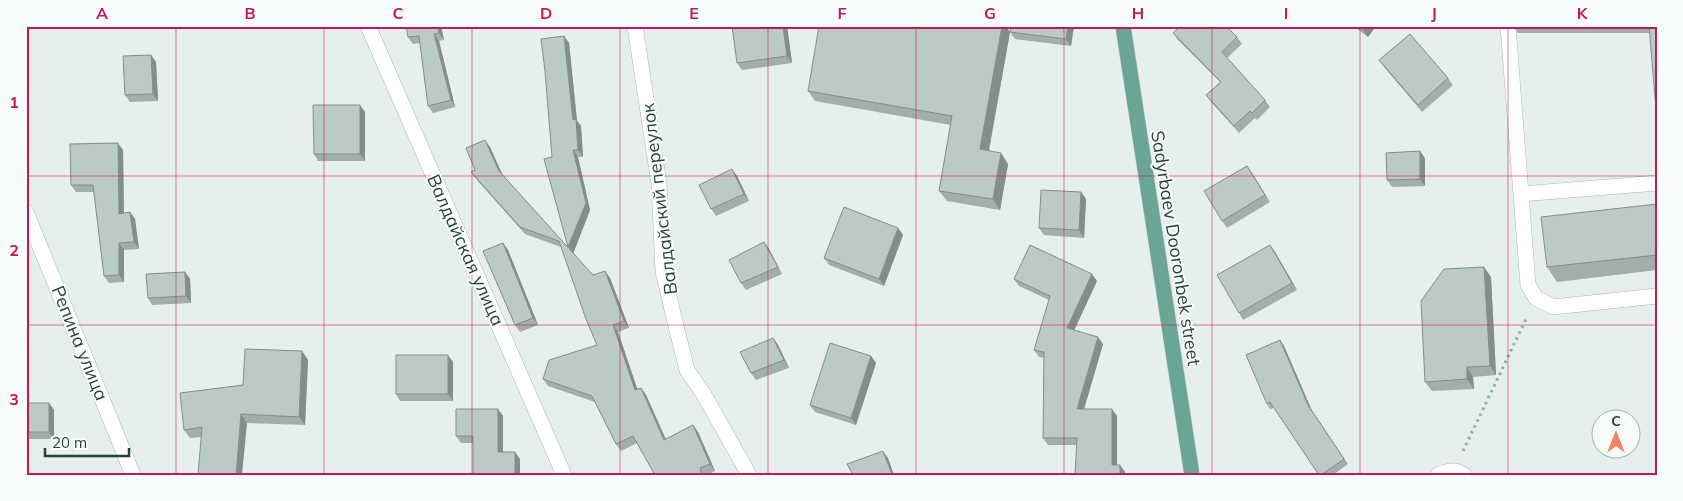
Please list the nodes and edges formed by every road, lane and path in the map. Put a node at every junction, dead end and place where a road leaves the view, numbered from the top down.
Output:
1 (368, 26) edge
2 (636, 26) edge
3 (1124, 26) edge
4 (1508, 26) edge
5 (1657, 183) edge
6 (1521, 194) junction
7 (26, 212) edge
8 (1657, 296) edge
9 (1536, 298) junction
10 (1459, 472) edge
11 (134, 475) edge
12 (564, 475) edge
13 (749, 475) edge
14 (1192, 475) edge
15 (1438, 475) edge

1 - 12 street, Валдайская улица
2 - 13 street, Валдайский переулок
3 - 14 main road, Sadyrbaev Dooronbek street
4 - 6 street
5 - 6 street
6 - 9 street
7 - 11 street, Репина улица
8 - 9 street
9 - 10 path
10 - 15 street

